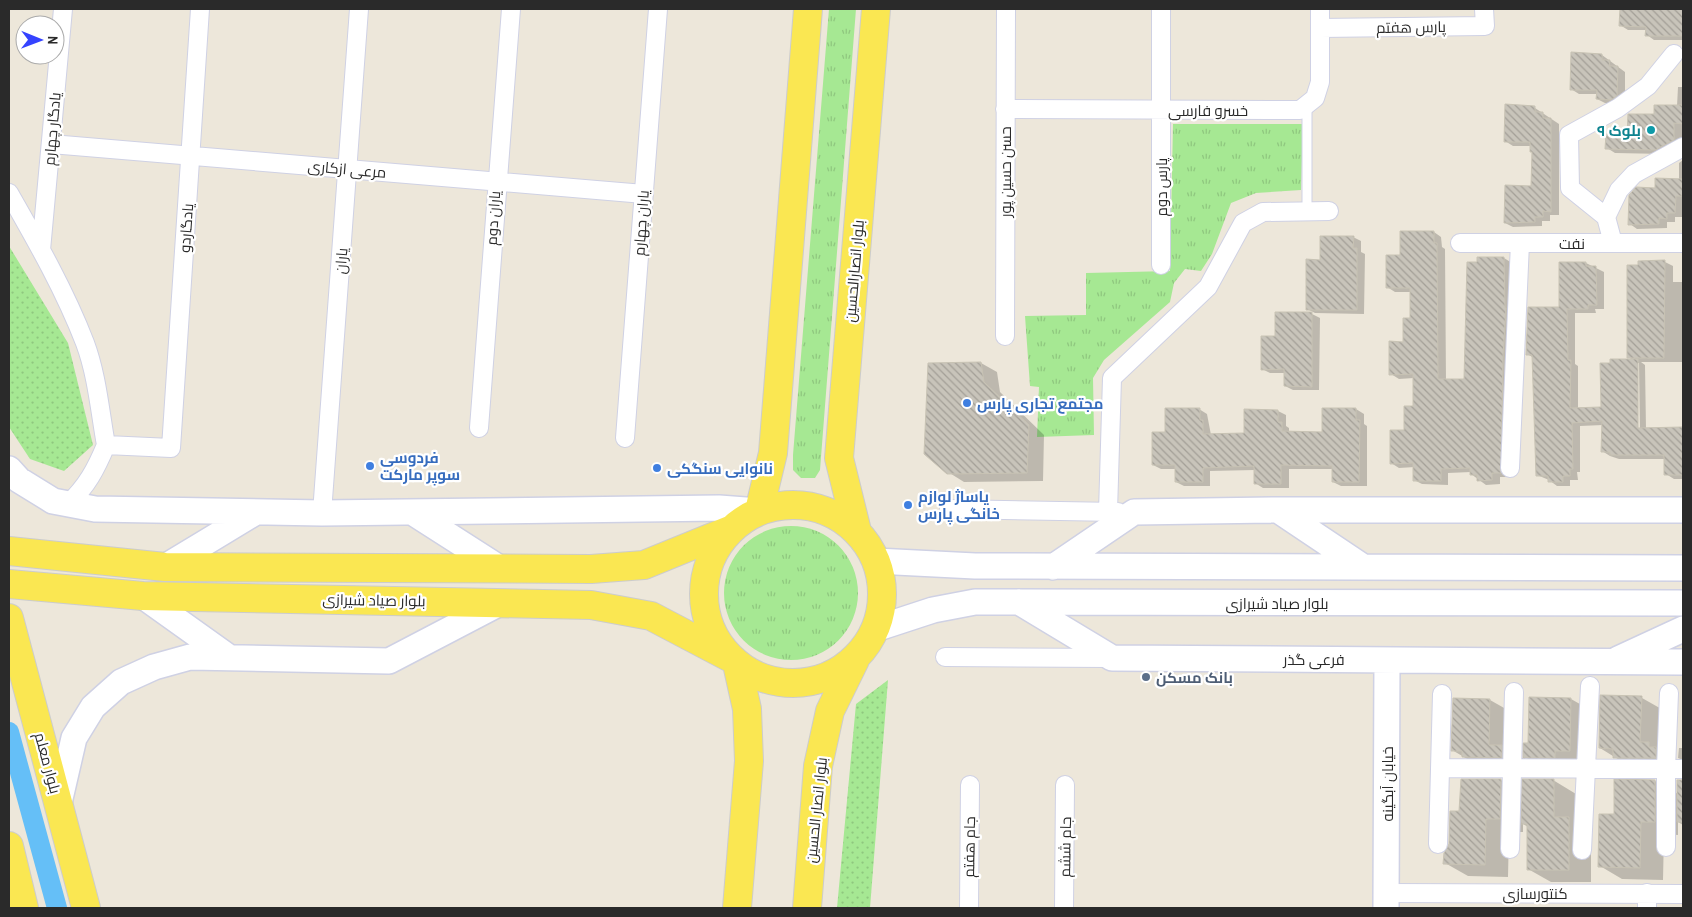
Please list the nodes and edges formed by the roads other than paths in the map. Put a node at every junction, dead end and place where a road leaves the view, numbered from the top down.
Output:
1 (63, 9) edge
2 (200, 9) edge
3 (359, 9) edge
4 (511, 9) edge
5 (658, 9) edge
6 (808, 9) edge
7 (876, 9) edge
8 (1006, 9) edge
9 (1161, 9) edge
10 (1320, 9) edge
11 (1484, 9) edge
12 (1320, 28) junction
13 (1674, 54) dead end
14 (1307, 105) junction
15 (1005, 109) junction
16 (1161, 110) junction
17 (51, 144) junction
18 (1683, 146) edge
19 (190, 156) junction
20 (348, 169) junction
21 (496, 181) junction
22 (9, 193) edge
23 (644, 194) junction
24 (1329, 211) dead end
25 (1307, 212) junction
26 (1606, 217) junction
27 (1460, 243) dead end
28 (1520, 243) junction
29 (1613, 243) junction
30 (1683, 243) edge
31 (42, 250) junction
32 (1161, 265) dead end
33 (1005, 336) dead end
34 (478, 428) dead end
35 (625, 438) dead end
36 (106, 445) junction
37 (1510, 468) dead end
38 (9, 469) edge
39 (68, 504) junction
40 (949, 509) dead end
41 (1278, 510) junction
42 (1683, 510) edge
43 (760, 511) junction
44 (256, 512) junction
45 (412, 512) junction
46 (1108, 512) junction
47 (1134, 512) junction
48 (322, 513) junction
49 (730, 530) junction
50 (857, 531) junction
51 (9, 552) edge
52 (876, 561) junction
53 (165, 567) junction
54 (1053, 567) junction
55 (1363, 567) junction
56 (1683, 568) edge
57 (501, 569) junction
58 (9, 584) edge
59 (143, 596) junction
60 (1018, 602) junction
61 (500, 603) junction
62 (1683, 604) edge
63 (9, 618) edge
64 (875, 629) junction
65 (1683, 629) edge
66 (227, 656) junction
67 (945, 657) dead end
68 (856, 658) junction
69 (1112, 658) junction
70 (733, 660) junction
71 (1387, 660) junction
72 (1611, 662) junction
73 (1683, 662) edge
74 (1590, 686) dead end
75 (1514, 692) dead end
76 (1442, 694) dead end
77 (1669, 694) dead end
78 (1440, 768) junction
79 (1512, 768) junction
80 (1587, 768) junction
81 (1675, 768) edge
82 (1065, 785) dead end
83 (970, 786) dead end
84 (59, 803) junction
85 (1438, 844) dead end
86 (9, 846) edge
87 (1666, 847) dead end
88 (1510, 849) dead end
89 (1582, 850) dead end
90 (1683, 894) edge
91 (1386, 901) edge
92 (1647, 901) edge
93 (24, 908) edge
94 (86, 908) edge
95 (737, 908) edge
96 (807, 908) edge
97 (968, 908) edge
98 (1064, 908) edge

1 - 17 street, یادگار چهارم
2 - 19 street, یادگار‌دو
3 - 20 street, یاران
4 - 21 street, یاران دوم
5 - 23 street, یاران چهارم
6 - 43 main road
7 - 50 main road, بلوار انصارالحسین
8 - 15 street, حسن حسین پور
9 - 16 street, پارس دوم
10 - 12 street
11 - 12 street, پارس هفتم
12 - 14 street
13 - 26 street
14 - 16 street, خسرو فارسی
14 - 25 lane
15 - 16 street, خسرو فارسی
15 - 33 street, حسن حسین پور
16 - 32 street, پارس دوم
17 - 19 street, مرعی ازکاری
17 - 31 street, یادگار چهارم
18 - 26 street
19 - 20 street, مرعی ازکاری
19 - 36 street, یادگار‌دو
20 - 21 street, مرعی ازکاری
20 - 48 street, یاران
21 - 23 street, مرعی ازکاری
21 - 34 street, یاران دوم
22 - 31 street
23 - 35 street, یاران چهارم
24 - 25 street
25 - 46 street
26 - 29 street
27 - 28 street, نفت
28 - 29 street, نفت
28 - 37 street
29 - 30 street, نفت
31 - 36 street
36 - 39 street
38 - 39 main road
39 - 44 main road
40 - 46 street
41 - 42 main road
41 - 47 main road
41 - 55 main road
43 - 45 main road
43 - 49 main road
43 - 50 main road
44 - 48 main road
44 - 53 main road
45 - 48 main road
45 - 57 main road
46 - 47 street
47 - 54 main road
49 - 57 main road, بلوار صیاد شیرازی
49 - 70 main road
50 - 52 main road
51 - 53 main road, بلوار صیاد شیرازی
52 - 54 main road
52 - 64 main road
53 - 57 main road, بلوار صیاد شیرازی
54 - 55 main road
55 - 56 main road
58 - 59 main road, بلوار صیاد شیرازی
59 - 61 main road, بلوار صیاد شیرازی
59 - 66 main road
60 - 62 main road, بلوار صیاد شیرازی
60 - 64 main road, بلوار صیاد شیرازی
60 - 69 main road
61 - 66 main road
61 - 70 main road, بلوار صیاد شیرازی
63 - 84 main road, بلوار معلم
64 - 68 main road
65 - 72 main road
66 - 84 main road
67 - 69 street, فرعی گذر
68 - 70 main road
68 - 96 main road, بلوار انصار الحسین
69 - 71 main road, فرعی گذر
70 - 95 main road
71 - 72 main road, فرعی گذر
71 - 91 main road, خیابان آبگینه
72 - 73 main road, فرعی گذر
74 - 80 street
75 - 79 street
76 - 78 street
77 - 81 street
78 - 79 street
78 - 85 street
79 - 80 street
79 - 88 street
80 - 81 street
80 - 89 street
81 - 87 street
82 - 98 street, جام ششم
83 - 97 street, جام هفتم
84 - 94 main road, بلوار معلم
86 - 93 main road
90 - 92 street, کنتورسازی
91 - 92 street, کنتورسازی

